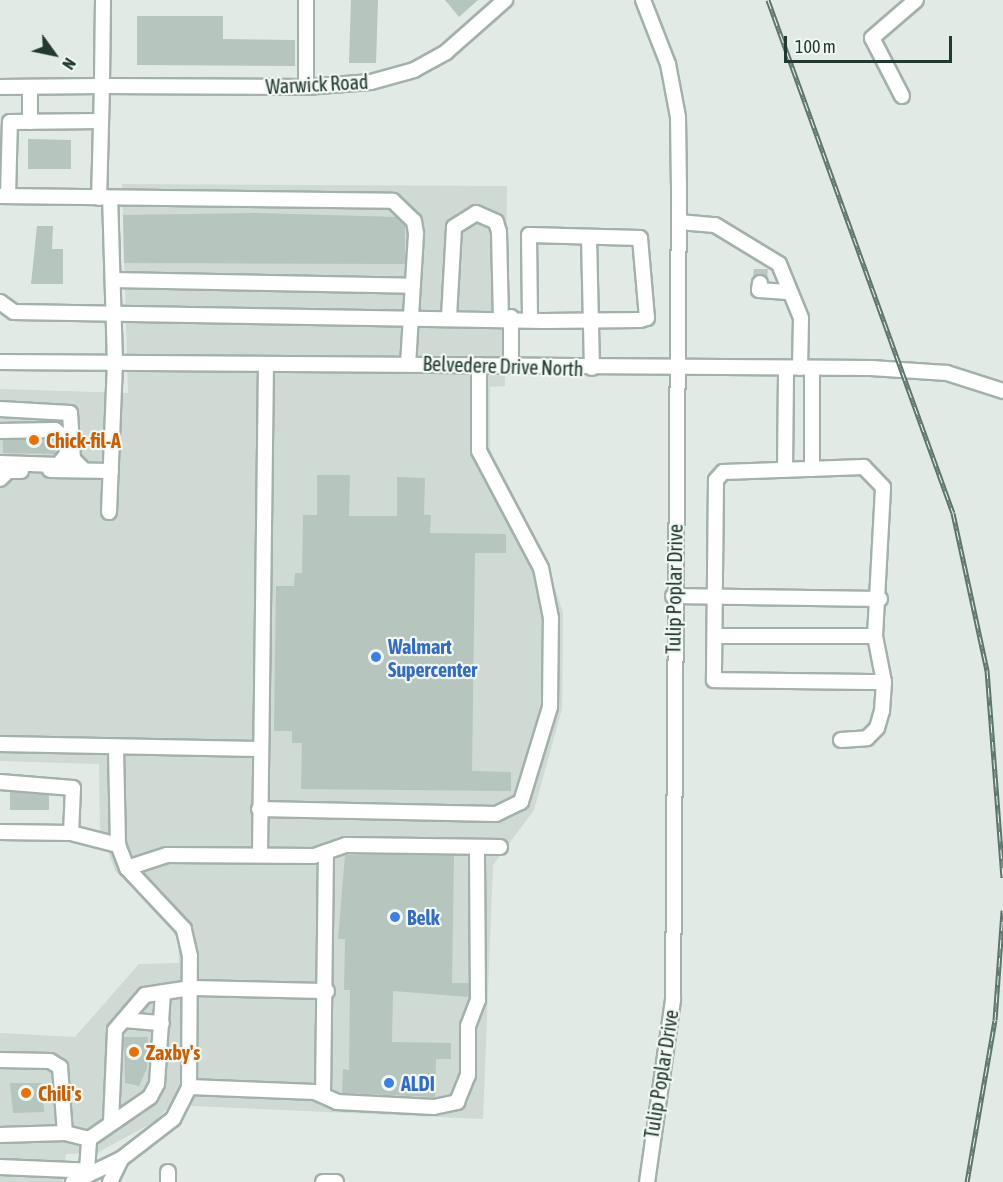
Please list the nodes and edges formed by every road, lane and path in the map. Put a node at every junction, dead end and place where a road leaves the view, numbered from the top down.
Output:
1 (103, 0) edge
2 (306, 0) edge
3 (505, 0) edge
4 (643, 0) edge
5 (916, 0) edge
6 (102, 86) junction
7 (0, 87) edge
8 (30, 87) junction
9 (306, 87) junction
10 (902, 96) dead end
11 (101, 121) junction
12 (30, 122) junction
13 (4, 196) edge
14 (105, 198) junction
15 (679, 222) junction
16 (589, 237) junction
17 (113, 280) junction
18 (759, 283) dead end
19 (413, 286) junction
20 (790, 292) junction
21 (0, 302) edge
22 (114, 314) junction
23 (506, 317) junction
24 (411, 318) junction
25 (449, 318) junction
26 (530, 319) junction
27 (591, 320) junction
28 (0, 362) edge
29 (115, 363) junction
30 (408, 363) junction
31 (266, 364) junction
32 (479, 365) junction
33 (511, 366) junction
34 (592, 368) junction
35 (786, 368) junction
36 (806, 368) junction
37 (678, 369) junction
38 (1003, 391) edge
39 (0, 409) edge
40 (0, 431) edge
41 (0, 463) edge
42 (78, 464) junction
43 (812, 469) junction
44 (785, 470) junction
45 (111, 471) junction
46 (0, 479) edge
47 (109, 512) dead end
48 (673, 596) junction
49 (715, 596) junction
50 (880, 599) junction
51 (715, 636) junction
52 (875, 636) junction
53 (884, 682) junction
54 (841, 740) dead end
55 (0, 744) edge
56 (116, 747) junction
57 (258, 749) junction
58 (0, 782) edge
59 (259, 809) junction
60 (0, 832) edge
61 (71, 833) junction
62 (118, 845) junction
63 (477, 847) junction
64 (500, 847) dead end
65 (326, 852) junction
66 (260, 854) junction
67 (127, 868) junction
68 (190, 988) junction
69 (327, 991) junction
70 (163, 992) junction
71 (124, 1020) junction
72 (162, 1023) junction
73 (0, 1060) edge
74 (189, 1087) junction
75 (111, 1094) junction
76 (323, 1095) junction
77 (136, 1108) junction
78 (111, 1122) junction
79 (65, 1132) junction
80 (0, 1135) edge
81 (89, 1139) junction
82 (121, 1159) junction
83 (0, 1167) edge
84 (92, 1174) edge
85 (73, 1182) edge
86 (110, 1182) edge
87 (323, 1182) edge
88 (336, 1182) edge
89 (647, 1182) edge

1 - 6 street
2 - 9 street
3 - 9 street, Warwick Road
4 - 15 street, Tulip Poplar Drive
5 - 10 street
6 - 8 street, Warwick Road
6 - 9 street, Warwick Road
6 - 11 street
7 - 8 street, Warwick Road
8 - 12 street
11 - 12 street
11 - 14 street
12 - 13 street
13 - 14 street
14 - 17 street
14 - 19 street
15 - 20 street
15 - 37 street, Tulip Poplar Drive
16 - 26 street
16 - 27 street
16 - 27 street
17 - 19 street
17 - 22 street
18 - 20 street
19 - 24 street
20 - 36 street
21 - 22 street
22 - 24 street
22 - 29 street
23 - 25 street
23 - 25 street
23 - 26 street
23 - 33 street
24 - 25 street
24 - 30 street
26 - 27 street
27 - 34 street
28 - 29 street, Belvedere Drive North
29 - 31 street, Belvedere Drive North
29 - 45 street
30 - 31 street, Belvedere Drive North
30 - 32 street, Belvedere Drive North
31 - 57 street
32 - 33 street, Belvedere Drive North
32 - 59 street
33 - 34 street, Belvedere Drive North
34 - 37 street, Belvedere Drive North
35 - 36 street, Belvedere Drive North
35 - 37 street, Belvedere Drive North
35 - 44 street
36 - 38 street, Belvedere Drive North
36 - 43 street
37 - 48 street, Tulip Poplar Drive
39 - 42 street
40 - 41 street
42 - 45 street
42 - 46 street
43 - 44 street
43 - 50 street
44 - 49 street
45 - 47 street
48 - 49 street
48 - 89 street, Tulip Poplar Drive
49 - 50 street
49 - 51 street
50 - 52 street
51 - 52 street
51 - 53 street
52 - 53 street
53 - 54 street
55 - 56 street
56 - 57 street
56 - 62 street
57 - 59 street
58 - 61 street
59 - 66 street
60 - 61 street
61 - 62 street
62 - 67 street
63 - 64 street
63 - 65 street
63 - 76 street
65 - 66 street
65 - 69 street
66 - 67 street
67 - 68 street
68 - 69 street
68 - 70 street
68 - 74 street
69 - 76 street
70 - 71 street
70 - 72 street
71 - 72 street
71 - 75 street
72 - 77 street
73 - 79 street
74 - 76 street
74 - 82 street
75 - 77 street
75 - 78 street
77 - 78 street
78 - 81 street
79 - 80 street
79 - 81 street
81 - 84 street
82 - 84 street
82 - 86 street
83 - 84 street
84 - 85 street
87 - 88 street

